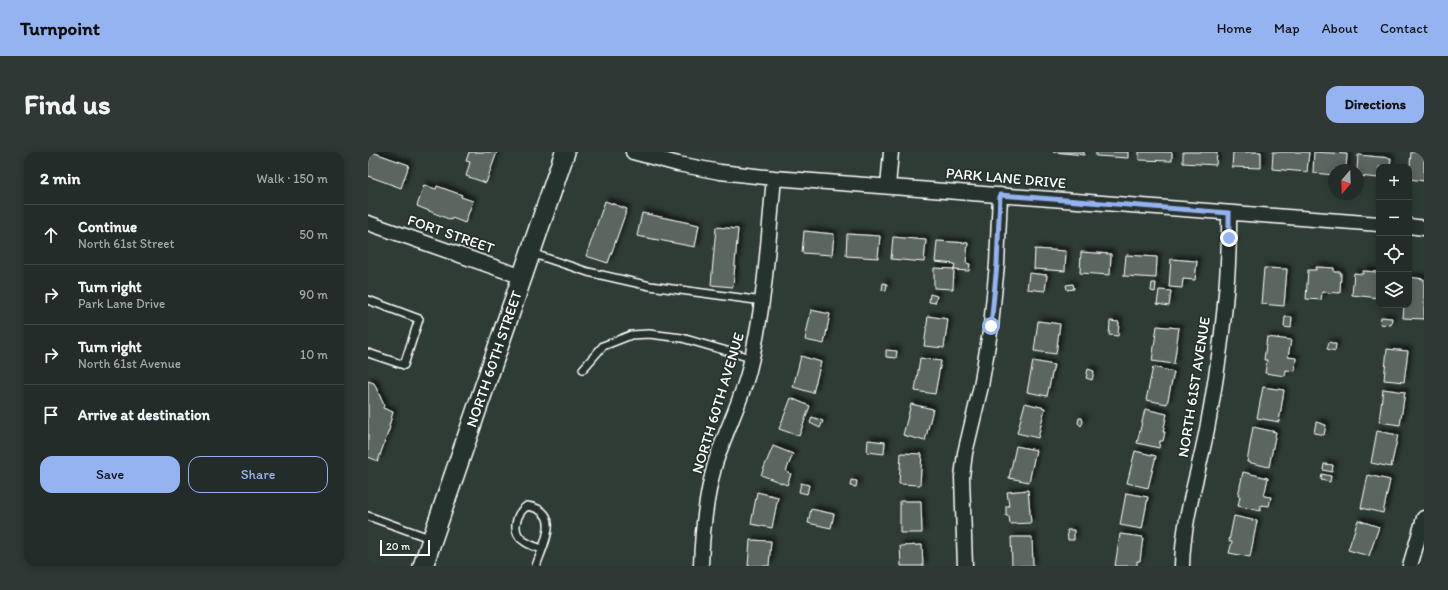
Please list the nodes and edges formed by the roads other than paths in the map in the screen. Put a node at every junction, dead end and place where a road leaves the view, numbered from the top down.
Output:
1 (565, 152) edge
2 (633, 152) edge
3 (891, 152) edge
4 (774, 178) junction
5 (888, 186) junction
6 (1000, 195) junction
7 (1229, 213) junction
8 (368, 223) edge
9 (1376, 224) edge
10 (1412, 226) edge
11 (1424, 228) edge
12 (532, 252) junction
13 (523, 277) junction
14 (368, 300) edge
15 (763, 301) junction
16 (368, 353) edge
17 (752, 358) junction
18 (583, 369) dead end
19 (368, 516) edge
20 (1424, 518) edge
21 (433, 539) junction
22 (542, 549) junction
23 (423, 566) edge
24 (536, 566) edge
25 (701, 566) edge
26 (965, 566) edge
27 (1182, 566) edge
28 (1410, 566) edge

1 - 12 main road, NORTH 60TH STREET
2 - 4 street, PARK LANE DRIVE
3 - 5 street
4 - 5 street, PARK LANE DRIVE
4 - 15 street, NORTH 60TH AVENUE
5 - 6 street, PARK LANE DRIVE
6 - 7 street, PARK LANE DRIVE
6 - 26 street
7 - 9 street, PARK LANE DRIVE
7 - 27 street, NORTH 61ST AVENUE
8 - 13 street, FORT STREET
10 - 11 street
12 - 13 main road, NORTH 60TH STREET
12 - 15 lane
13 - 21 main road, NORTH 60TH STREET
14 - 16 lane
15 - 17 street, NORTH 60TH AVENUE
17 - 18 lane
17 - 25 street, NORTH 60TH AVENUE
19 - 21 lane
20 - 28 street
21 - 23 main road, NORTH 60TH STREET
22 - 22 lane
22 - 24 lane

